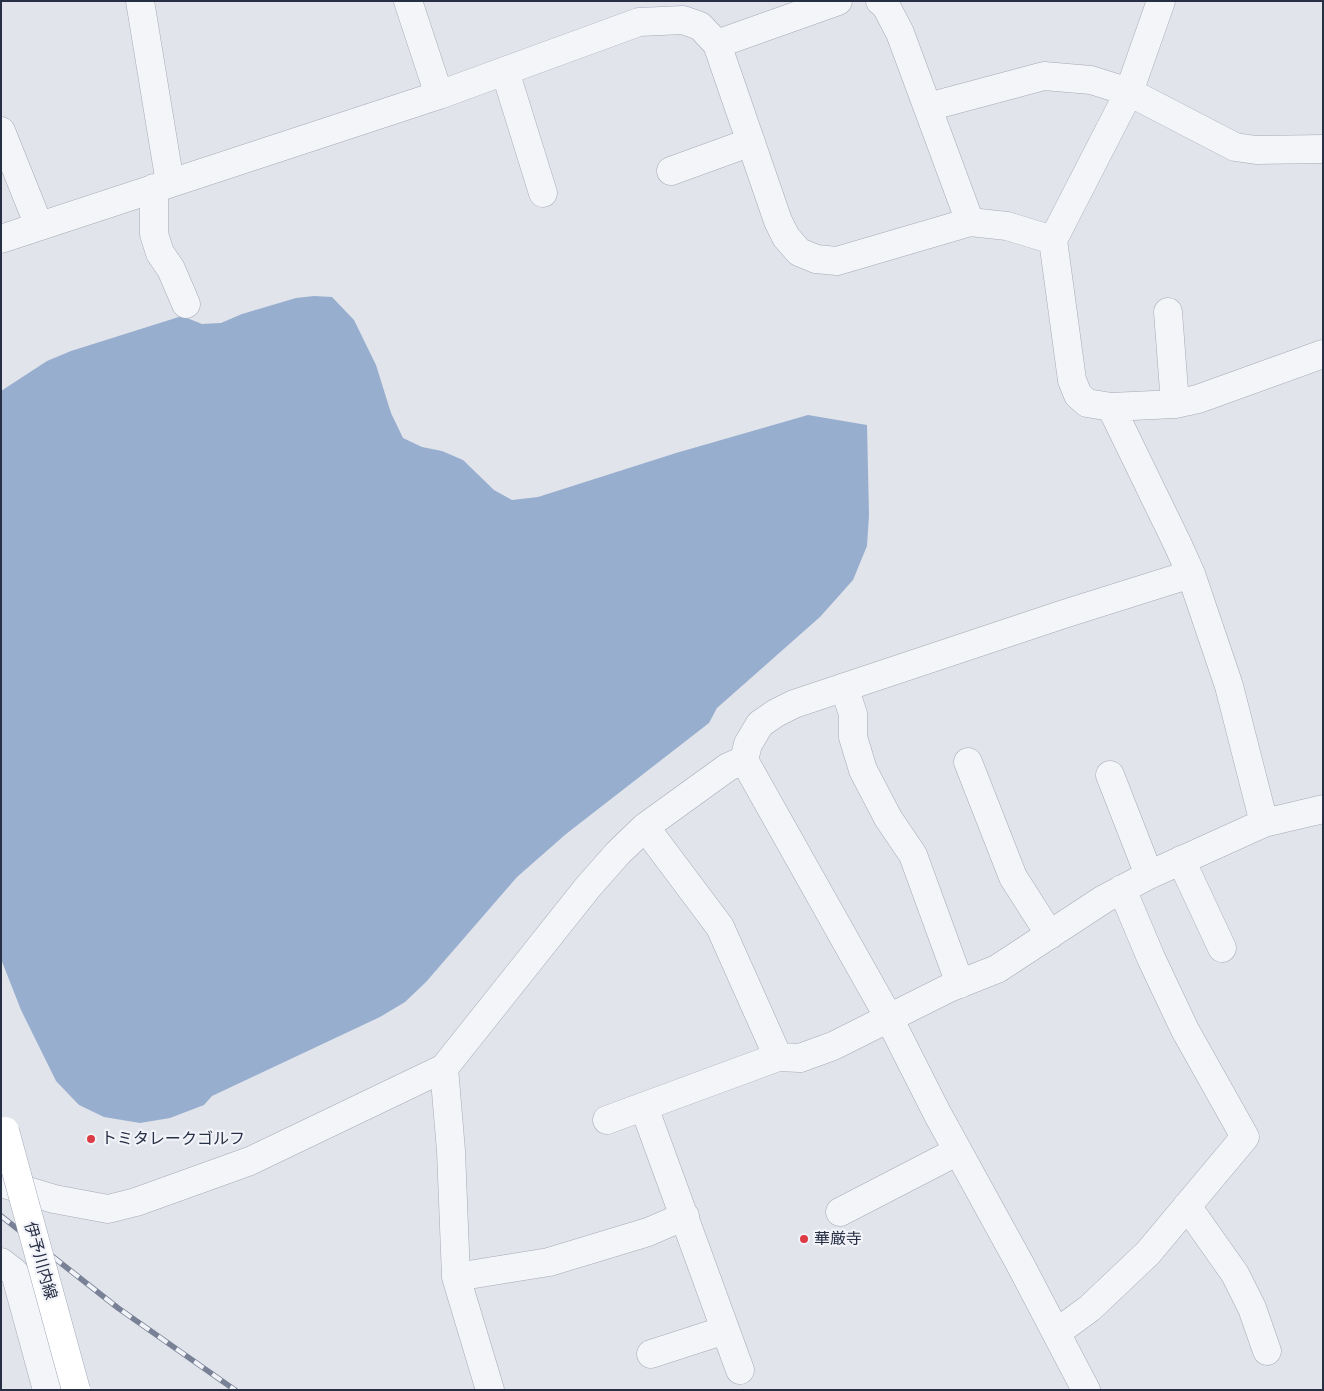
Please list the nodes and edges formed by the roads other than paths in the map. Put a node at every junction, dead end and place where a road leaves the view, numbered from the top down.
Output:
1 (140, 1) edge
2 (408, 1) edge
3 (689, 1) edge
4 (838, 1) edge
5 (880, 1) edge
6 (1162, 1) edge
7 (709, 35) junction
8 (505, 71) junction
9 (1129, 92) junction
10 (439, 95) junction
11 (928, 107) junction
12 (1, 130) edge
13 (751, 142) junction
14 (1323, 149) edge
15 (671, 171) dead end
16 (162, 186) junction
17 (543, 193) dead end
18 (970, 222) junction
19 (39, 226) junction
20 (1, 239) edge
21 (1053, 240) junction
22 (186, 304) dead end
23 (1168, 312) dead end
24 (1323, 354) edge
25 (1175, 404) junction
26 (1111, 407) junction
27 (1191, 574) junction
28 (844, 688) junction
29 (744, 760) junction
30 (968, 762) dead end
31 (1110, 775) dead end
32 (1323, 809) edge
33 (1264, 823) junction
34 (645, 827) junction
35 (1182, 860) junction
36 (1148, 875) junction
37 (1122, 889) junction
38 (1050, 934) junction
39 (1222, 948) dead end
40 (960, 984) junction
41 (889, 1018) junction
42 (778, 1057) junction
43 (444, 1068) junction
44 (644, 1106) junction
45 (607, 1120) dead end
46 (5, 1131) dead end
47 (958, 1151) junction
48 (1, 1183) edge
49 (1187, 1206) junction
50 (840, 1212) dead end
51 (685, 1216) junction
52 (1, 1262) edge
53 (456, 1277) junction
54 (725, 1330) junction
55 (1056, 1333) junction
56 (1267, 1351) dead end
57 (651, 1354) dead end
58 (740, 1370) dead end
59 (47, 1390) edge
60 (76, 1390) edge
61 (490, 1390) edge
62 (1086, 1390) edge

1 - 16 street
2 - 10 street
3 - 7 street
4 - 7 street
5 - 11 street
6 - 9 street
7 - 8 street
7 - 13 street
8 - 10 street
8 - 17 street
9 - 11 street
9 - 14 street
9 - 21 street
10 - 16 street
11 - 18 street
12 - 19 street
13 - 15 street
13 - 18 street
16 - 19 street
16 - 22 street
18 - 21 street
19 - 20 street
21 - 26 street
23 - 25 street
24 - 25 street
25 - 26 street
26 - 27 street
27 - 28 street
27 - 33 street
28 - 29 street
28 - 40 street
29 - 34 street
29 - 41 street
30 - 38 street
31 - 36 street
32 - 33 street
33 - 35 street
34 - 42 street
34 - 43 street
35 - 36 street
35 - 39 street
36 - 37 street
37 - 38 street
37 - 49 street
38 - 40 street
40 - 41 street
41 - 42 street
41 - 47 street
42 - 44 street
43 - 48 street
43 - 53 street
44 - 45 street
44 - 51 street
46 - 60 main road, 伊予川内線, bridge
47 - 50 street
47 - 55 street
49 - 55 street
49 - 56 street
51 - 53 street
51 - 54 street
52 - 59 street
53 - 61 street
54 - 57 street
54 - 58 street
55 - 62 street

